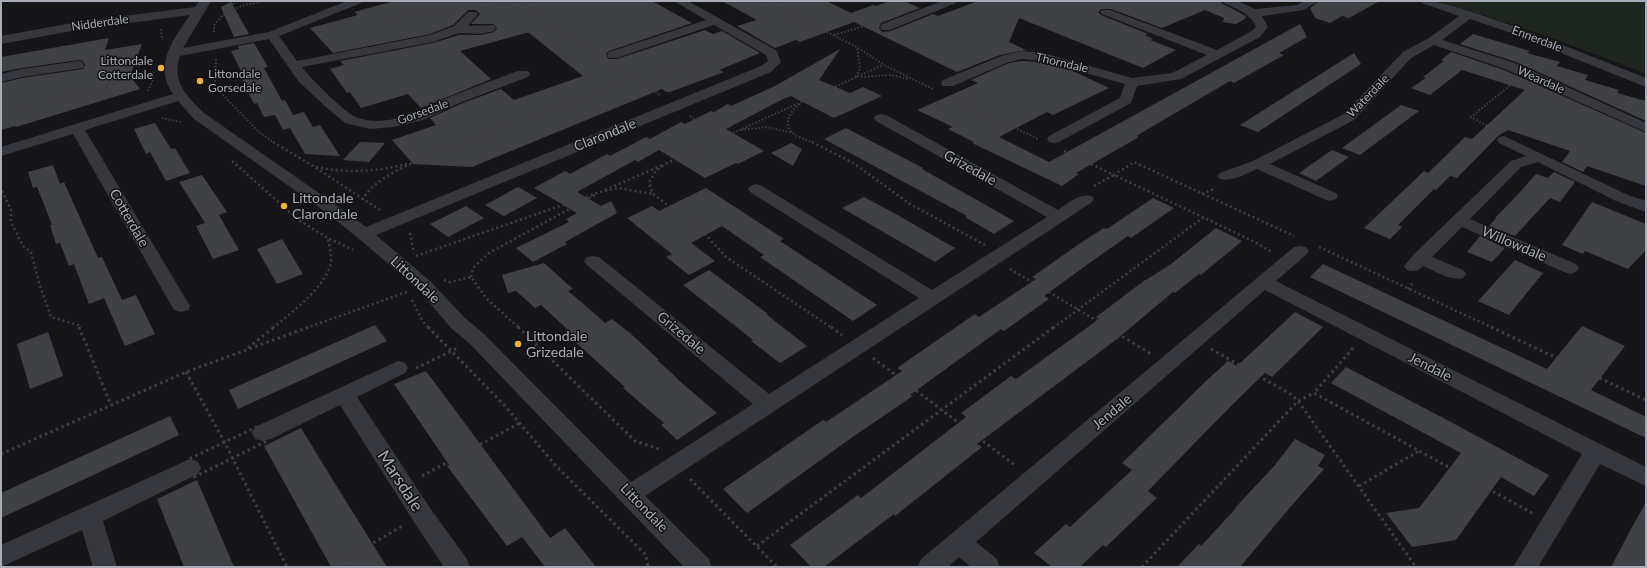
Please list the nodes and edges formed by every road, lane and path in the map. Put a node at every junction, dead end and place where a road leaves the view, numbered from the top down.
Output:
1 (236, 1) edge
2 (251, 1) edge
3 (263, 1) edge
4 (357, 1) edge
5 (516, 1) edge
6 (680, 1) edge
7 (764, 1) edge
8 (952, 1) edge
9 (1228, 1) edge
10 (1312, 1) edge
11 (1426, 1) edge
12 (258, 2) junction
13 (202, 5) edge
14 (459, 10) dead end
15 (476, 11) joint
16 (1106, 12) dead end
17 (1254, 13) junction
18 (1469, 14) junction
19 (64, 17) dead end
20 (221, 17) junction
21 (715, 21) junction
22 (372, 22) dead end
23 (83, 25) junction
24 (886, 27) joint
25 (490, 28) dead end
26 (458, 29) junction
27 (272, 35) junction
28 (834, 35) junction
29 (1, 40) edge
30 (1432, 41) junction
31 (217, 46) junction
32 (857, 47) junction
33 (726, 50) dead end
34 (174, 54) junction
35 (1217, 54) junction
36 (613, 55) dead end
37 (79, 65) dead end
38 (295, 65) junction
39 (884, 65) junction
40 (156, 72) dead end
41 (1526, 73) junction
42 (523, 74) dead end
43 (856, 77) junction
44 (1, 78) edge
45 (637, 79) dead end
46 (916, 81) junction
47 (640, 82) dead end
48 (948, 82) dead end
49 (1132, 82) junction
50 (1646, 83) edge
51 (935, 89) dead end
52 (180, 96) junction
53 (949, 96) dead end
54 (803, 101) junction
55 (1, 114) edge
56 (881, 118) dead end
57 (1646, 128) edge
58 (78, 130) junction
59 (735, 131) junction
60 (793, 133) junction
61 (1052, 142) junction
62 (1508, 142) joint
63 (1, 152) edge
64 (1537, 158) junction
65 (418, 162) junction
66 (665, 164) junction
67 (1258, 164) junction
68 (313, 166) junction
69 (1114, 175) junction
70 (1225, 176) dead end
71 (756, 189) dead end
72 (2, 191) edge
73 (600, 192) junction
74 (653, 194) junction
75 (1330, 196) dead end
76 (1086, 199) joint
77 (362, 200) junction
78 (1646, 207) edge
79 (1059, 217) junction
80 (1204, 217) junction
81 (401, 219) junction
82 (1459, 220) junction
83 (364, 234) junction
84 (328, 238) dead end
85 (1301, 249) junction
86 (414, 256) junction
87 (998, 257) junction
88 (419, 261) dead end
89 (593, 261) dead end
90 (1570, 268) dead end
91 (1457, 274) dead end
92 (471, 277) junction
93 (437, 279) dead end
94 (1264, 282) junction
95 (408, 292) dead end
96 (932, 298) junction
97 (181, 306) dead end
98 (1077, 311) junction
99 (1365, 334) junction
100 (477, 339) junction
101 (1195, 341) junction
102 (858, 346) junction
103 (246, 350) junction
104 (1168, 364) junction
105 (469, 367) dead end
106 (398, 368) joint
107 (186, 372) junction
108 (1314, 393) junction
109 (344, 394) junction
110 (1646, 400) edge
111 (1298, 401) junction
112 (111, 405) junction
113 (768, 405) junction
114 (942, 410) junction
115 (520, 423) junction
116 (263, 433) junction
117 (225, 443) junction
118 (1419, 451) junction
119 (1596, 452) junction
120 (1, 454) edge
121 (232, 458) junction
122 (676, 465) junction
123 (190, 468) junction
124 (1646, 477) edge
125 (1033, 479) junction
126 (404, 486) junction
127 (1359, 486) junction
128 (630, 494) junction
129 (422, 515) junction
130 (90, 516) junction
131 (1552, 523) junction
132 (959, 542) junction
133 (757, 546) junction
134 (1, 556) edge
135 (1416, 566) edge
136 (105, 567) edge
137 (287, 567) edge
138 (332, 567) edge
139 (458, 567) edge
140 (648, 567) edge
141 (700, 567) edge
142 (777, 567) edge
143 (930, 567) edge
144 (988, 567) edge
145 (1142, 567) edge
146 (1408, 567) edge
147 (1525, 567) edge

1 - 20 path
2 - 12 path
3 - 12 path
4 - 27 street
5 - 15 path
6 - 21 street, Clarondale
7 - 28 path
8 - 24 street
9 - 17 street
10 - 17 street
11 - 18 street, Ennerdale
12 - 20 path
13 - 23 street, Nidderdale
13 - 34 street, Littondale
14 - 22 path
15 - 26 street
16 - 35 street
17 - 35 street, Thorndale
18 - 30 street, Waterdale
18 - 50 street, Ennerdale
19 - 23 street
20 - 31 path
21 - 36 street
21 - 81 street, Clarondale
23 - 29 street, Nidderdale
24 - 28 path
25 - 26 street
26 - 38 street
27 - 31 street
27 - 38 street, Gorsedale
28 - 32 path
30 - 41 street, Weardale
30 - 67 street, Waterdale
31 - 34 street
31 - 68 path
32 - 39 path
32 - 43 path
33 - 47 path
34 - 52 street, Littondale
35 - 49 street, Thorndale
37 - 44 street
38 - 42 street, Gorsedale
39 - 43 path
39 - 46 path
40 - 55 path
41 - 57 street, Weardale
41 - 62 path
43 - 46 path
43 - 54 path
45 - 65 path
46 - 51 path
48 - 49 street, Thorndale
49 - 61 street
52 - 58 street
52 - 83 street, Littondale
53 - 61 path
54 - 59 path
54 - 60 path
56 - 79 street, Grizedale
58 - 63 street
58 - 97 street, Cotterdale
59 - 60 path
59 - 66 path
60 - 87 path
61 - 69 path
62 - 64 street
64 - 78 street
64 - 82 street, Willowdale
65 - 68 path
65 - 77 path
66 - 73 path
66 - 74 path
67 - 70 street, Waterdale
67 - 75 street
68 - 77 path
69 - 76 path
69 - 80 path
69 - 85 path
71 - 96 street
72 - 112 path
73 - 74 path
73 - 86 path
73 - 92 path
74 - 102 path
76 - 79 street
77 - 81 path
79 - 87 street
80 - 85 path
80 - 98 path
81 - 83 street, Clarondale
81 - 86 path
82 - 90 street, Willowdale
82 - 91 street, Willowdale
83 - 100 street, Littondale
84 - 103 path
85 - 94 street, Jendale
85 - 110 path
86 - 88 path
87 - 96 street
87 - 98 path
89 - 113 street, Grizedale
92 - 93 path
92 - 122 path
94 - 99 street, Jendale
94 - 101 street, Jendale
95 - 103 path
96 - 102 street
98 - 104 path
98 - 114 path
99 - 108 path
99 - 119 street, Jendale
100 - 106 path
100 - 128 street, Littondale
101 - 104 street, Jendale
101 - 111 path
102 - 113 street
102 - 114 path
103 - 107 path
104 - 125 street, Jendale
105 - 115 path
106 - 109 street
107 - 112 path
107 - 117 path
108 - 111 path
108 - 118 path
109 - 116 street
109 - 126 street, Marsdale
111 - 127 path
111 - 145 path
112 - 120 path
113 - 122 street
114 - 125 path
114 - 133 path
115 - 126 path
115 - 140 path
116 - 117 path
116 - 121 path
117 - 121 path
117 - 123 path
118 - 127 path
118 - 131 path
119 - 124 street, Jendale
119 - 131 street
121 - 123 path
121 - 137 path
122 - 128 street
122 - 133 path
123 - 130 street
125 - 132 street, Jendale
126 - 129 street, Marsdale
127 - 135 path
128 - 141 street, Littondale
129 - 138 path
129 - 139 street, Marsdale
130 - 134 street
130 - 136 street
131 - 147 street
132 - 143 street, Jendale
132 - 144 street
133 - 142 path
135 - 146 path

